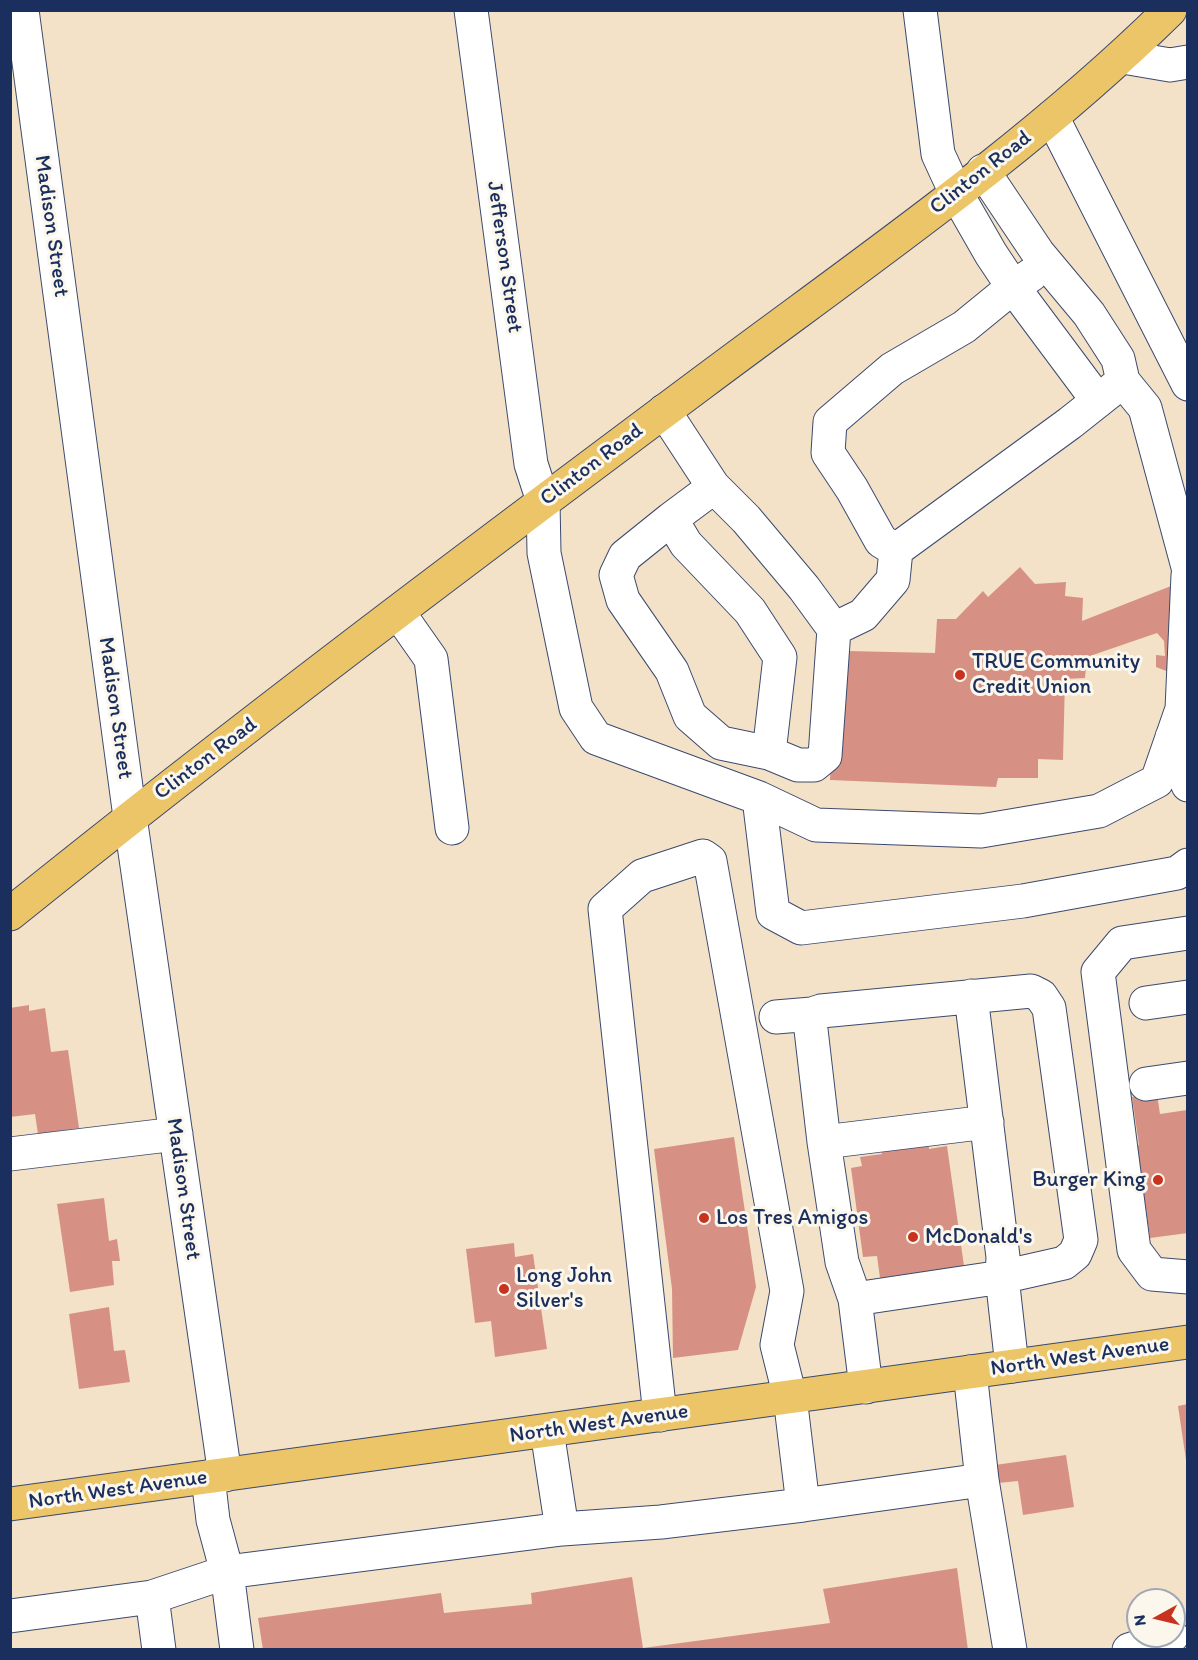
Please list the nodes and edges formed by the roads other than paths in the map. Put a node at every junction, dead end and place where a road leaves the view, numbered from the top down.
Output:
1 (22, 10) edge
2 (471, 10) edge
3 (920, 10) edge
4 (1170, 10) edge
5 (1123, 57) junction
6 (1188, 62) edge
7 (1052, 117) junction
8 (983, 171) junction
9 (956, 194) junction
10 (1048, 264) junction
11 (1013, 287) junction
12 (1123, 381) junction
13 (1188, 384) edge
14 (1098, 401) junction
15 (664, 411) junction
16 (714, 487) junction
17 (543, 501) junction
18 (671, 519) junction
19 (896, 550) junction
20 (1188, 567) edge
21 (1188, 575) edge
22 (398, 612) junction
23 (834, 629) junction
24 (1172, 737) junction
25 (769, 753) junction
26 (1188, 785) edge
27 (759, 798) junction
28 (130, 817) junction
29 (452, 828) dead end
30 (1188, 865) edge
31 (10, 914) edge
32 (1188, 933) edge
33 (972, 996) junction
34 (1188, 997) edge
35 (1146, 1003) dead end
36 (812, 1014) junction
37 (776, 1017) dead end
38 (1188, 1078) edge
39 (1146, 1084) dead end
40 (987, 1122) junction
41 (176, 1134) junction
42 (824, 1142) junction
43 (10, 1154) edge
44 (1002, 1277) junction
45 (1188, 1277) edge
46 (855, 1299) junction
47 (1188, 1342) edge
48 (1012, 1366) junction
49 (970, 1372) junction
50 (866, 1387) junction
51 (790, 1397) junction
52 (660, 1415) junction
53 (547, 1431) junction
54 (216, 1476) junction
55 (982, 1480) junction
56 (10, 1504) edge
57 (803, 1505) junction
58 (562, 1529) junction
59 (227, 1572) junction
60 (152, 1597) junction
61 (10, 1616) edge
62 (159, 1650) edge
63 (237, 1650) edge
64 (1010, 1650) edge

1 - 28 street, Madison Street
2 - 17 street, Jefferson Street
3 - 9 street
4 - 5 main road, Clinton Road
5 - 6 street
5 - 7 main road, Clinton Road
7 - 8 main road, Clinton Road
7 - 13 street
8 - 9 main road, Clinton Road
8 - 10 street
9 - 11 street
9 - 15 main road, Clinton Road
10 - 11 street
10 - 12 street
11 - 14 street
11 - 19 street
12 - 14 street
12 - 20 street
14 - 19 street
15 - 16 street
15 - 17 main road, Clinton Road
16 - 18 street
16 - 23 street
17 - 22 main road, Clinton Road
17 - 27 street, Jefferson Street
18 - 25 street
18 - 25 street
19 - 23 street
21 - 24 street, Jefferson Street
22 - 28 main road, Clinton Road
22 - 29 street
23 - 25 street
24 - 26 street
24 - 27 street, Jefferson Street
27 - 30 street
28 - 31 main road, Clinton Road
28 - 41 street, Madison Street
32 - 45 street
33 - 36 street
33 - 40 street
33 - 44 street
34 - 35 street
36 - 37 street
36 - 42 street
38 - 39 street
40 - 42 street
40 - 44 street
41 - 43 street
41 - 54 street, Madison Street
42 - 46 street
44 - 46 street
44 - 48 street
46 - 50 street
47 - 48 main road, North West Avenue
48 - 49 main road, North West Avenue
49 - 50 main road, North West Avenue
49 - 55 street
50 - 51 main road, North West Avenue
51 - 52 main road, North West Avenue
51 - 52 street
51 - 57 street
52 - 53 main road, North West Avenue
53 - 54 main road, North West Avenue
53 - 58 street
54 - 56 main road, North West Avenue
54 - 59 street, Madison Street
55 - 57 street
55 - 64 street
57 - 58 street
58 - 59 street
59 - 60 street
59 - 63 street, Madison Street
60 - 61 street
60 - 62 street

